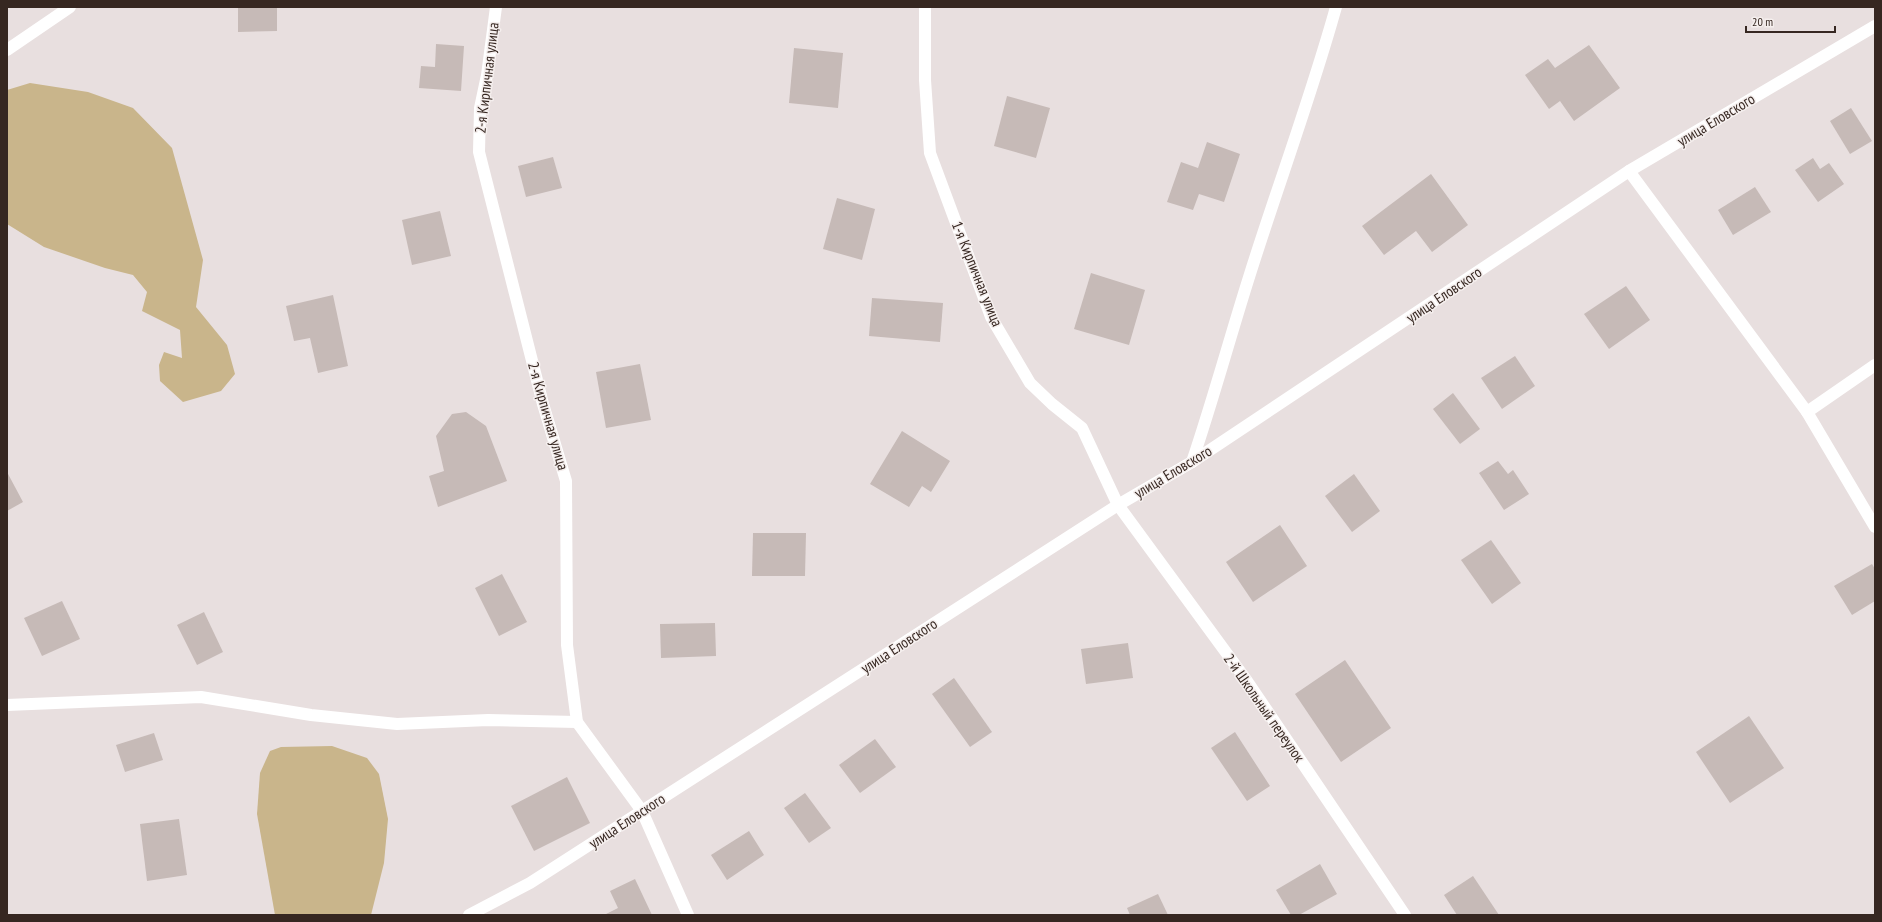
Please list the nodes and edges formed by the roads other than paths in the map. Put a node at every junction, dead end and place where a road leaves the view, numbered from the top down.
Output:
1 (70, 7) edge
2 (496, 7) edge
3 (925, 7) edge
4 (1336, 7) edge
5 (1875, 26) edge
6 (7, 50) edge
7 (1629, 171) junction
8 (1875, 365) edge
9 (1807, 412) junction
10 (1192, 462) junction
11 (1118, 505) junction
12 (1875, 527) edge
13 (7, 705) edge
14 (577, 722) junction
15 (642, 811) junction
16 (469, 915) edge
17 (688, 915) edge
18 (1405, 915) edge

1 - 6 street
2 - 14 street, 2-я Кирпичная улица
3 - 11 street, 1-я Кирпичная улица
4 - 10 street
5 - 7 street, улица Еловского
7 - 9 street
7 - 10 street, улица Еловского
8 - 9 street
9 - 12 street
10 - 11 street, улица Еловского
11 - 15 street, улица Еловского
11 - 18 street, 2-й Школьный переулок
13 - 14 street
14 - 15 street, 2-я Кирпичная улица
15 - 16 street, улица Еловского
15 - 17 street, 2-я Кирпичная улица

